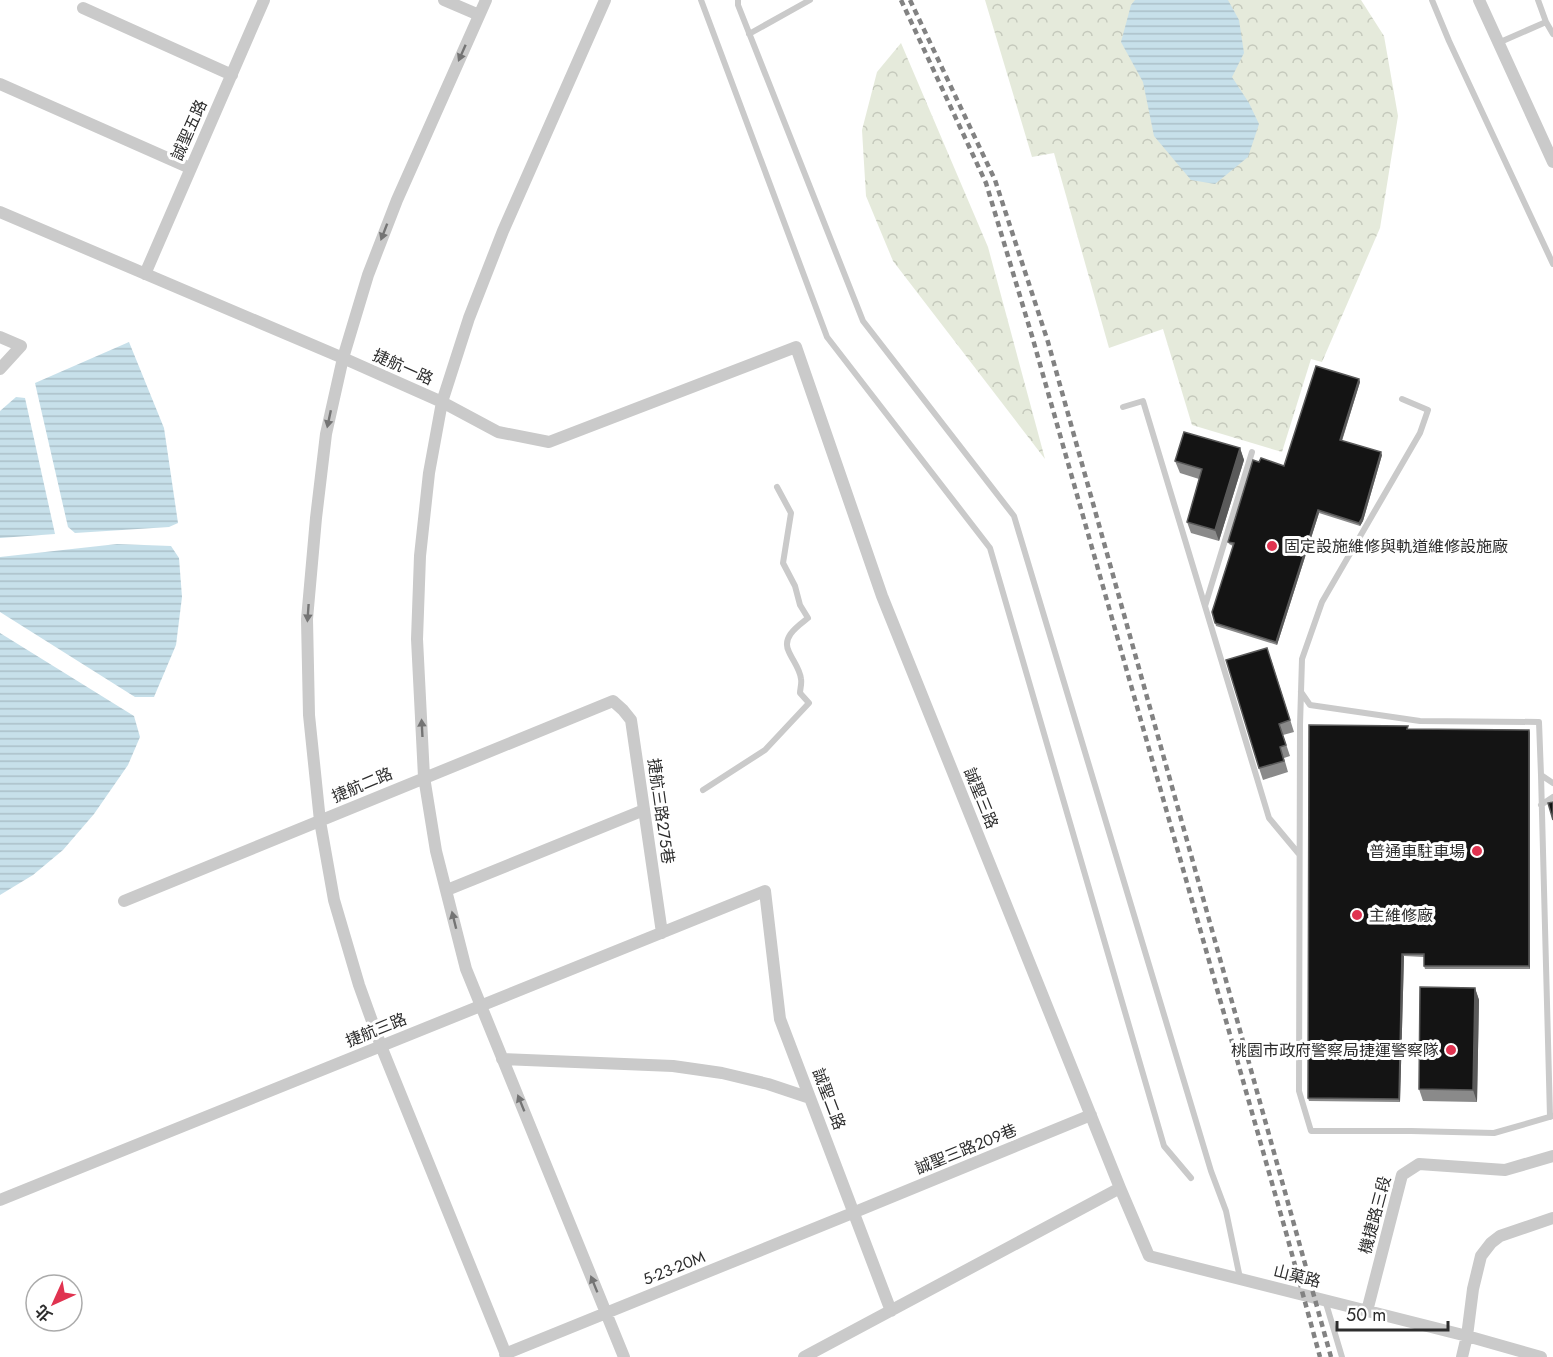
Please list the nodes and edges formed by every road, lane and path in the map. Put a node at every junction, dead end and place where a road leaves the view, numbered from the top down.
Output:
1 (264, 0) edge
2 (444, 0) edge
3 (486, 0) edge
4 (605, 0) edge
5 (701, 0) edge
6 (738, 0) edge
7 (810, 0) edge
8 (1432, 0) edge
9 (1479, 0) edge
10 (1538, 0) edge
11 (83, 8) dead end
12 (479, 15) junction
13 (1546, 22) junction
14 (749, 34) junction
15 (1553, 34) edge
16 (1498, 43) junction
17 (232, 75) junction
18 (0, 84) edge
19 (1553, 162) edge
20 (190, 168) junction
21 (0, 212) edge
22 (1553, 264) edge
23 (145, 274) junction
24 (0, 337) edge
25 (796, 347) joint
26 (343, 358) junction
27 (0, 369) edge
28 (1402, 399) dead end
29 (442, 402) junction
30 (1123, 407) dead end
31 (1252, 452) dead end
32 (777, 487) dead end
33 (1205, 607) junction
34 (1301, 692) junction
35 (613, 701) joint
36 (1541, 775) junction
37 (424, 777) junction
38 (1553, 783) edge
39 (703, 790) dead end
40 (1553, 797) edge
41 (1541, 805) junction
42 (644, 810) junction
43 (320, 821) junction
44 (1300, 855) junction
45 (447, 891) junction
46 (765, 891) joint
47 (124, 901) dead end
48 (662, 933) junction
49 (481, 1006) junction
50 (381, 1046) junction
51 (502, 1059) junction
52 (810, 1098) junction
53 (1091, 1115) junction
54 (1552, 1117) edge
55 (1553, 1156) edge
56 (1191, 1178) dead end
57 (1120, 1188) junction
58 (0, 1200) edge
59 (855, 1212) junction
60 (1553, 1218) edge
61 (1149, 1256) joint
62 (1240, 1278) junction
63 (1326, 1300) junction
64 (891, 1311) junction
65 (1367, 1311) junction
66 (606, 1313) junction
67 (1467, 1336) junction
68 (506, 1355) edge
69 (624, 1357) edge
70 (804, 1357) edge
71 (1342, 1357) edge
72 (1462, 1357) edge
73 (1541, 1357) edge

1 - 17 street, 誠聖五路
2 - 12 street
3 - 12 street
4 - 29 street
5 - 56 lane
6 - 14 lane
7 - 14 lane
8 - 22 lane
9 - 16 street
10 - 13 lane
11 - 17 street
12 -> 26 street
13 - 15 lane
13 - 16 lane
14 - 62 lane
16 - 19 street
17 - 20 street, 誠聖五路
18 - 20 street
20 - 23 street, 誠聖五路
21 - 23 street, 捷航一路
23 - 26 street, 捷航一路
24 - 27 street
25 - 29 street, 捷航一路
25 - 53 street, 誠聖三路
26 - 29 street, 捷航一路
26 -> 43 street
28 - 34 lane
37 -> 29 street
30 - 33 lane
31 - 33 lane
32 - 39 lane
33 - 44 lane
34 - 36 lane
34 - 44 lane
35 - 37 street, 捷航二路
35 - 42 street, 捷航三路275巷
36 - 38 lane
36 - 41 lane
37 - 43 street, 捷航二路
37 - 45 street
40 - 41 lane
41 - 54 lane
42 - 45 street
42 - 48 street, 捷航三路275巷
43 - 47 street, 捷航二路
43 - 50 street
44 - 54 lane
49 -> 45 street
46 - 48 street, 捷航三路
46 - 52 street, 誠聖二路
48 - 49 street, 捷航三路
49 - 50 street, 捷航三路
49 - 51 street
50 - 58 street, 捷航三路
50 - 68 street
51 - 52 street
66 -> 51 street
52 - 59 street, 誠聖二路
53 - 57 street, 誠聖三路
53 - 59 street, 誠聖三路209巷
55 - 65 street, 機捷路三段
57 - 61 street, 誠聖三路
57 - 64 street
59 - 64 street, 誠聖二路
59 - 66 street, 5-23-20M
60 - 67 street
61 - 62 street, 山菓路
62 - 63 street, 山菓路
63 - 65 street, 山菓路
63 - 71 lane
64 - 70 street
65 - 67 street, 山菓路
66 - 68 street, 5-23-20M
66 - 69 street
67 - 72 street
67 - 73 street, 山菓路

